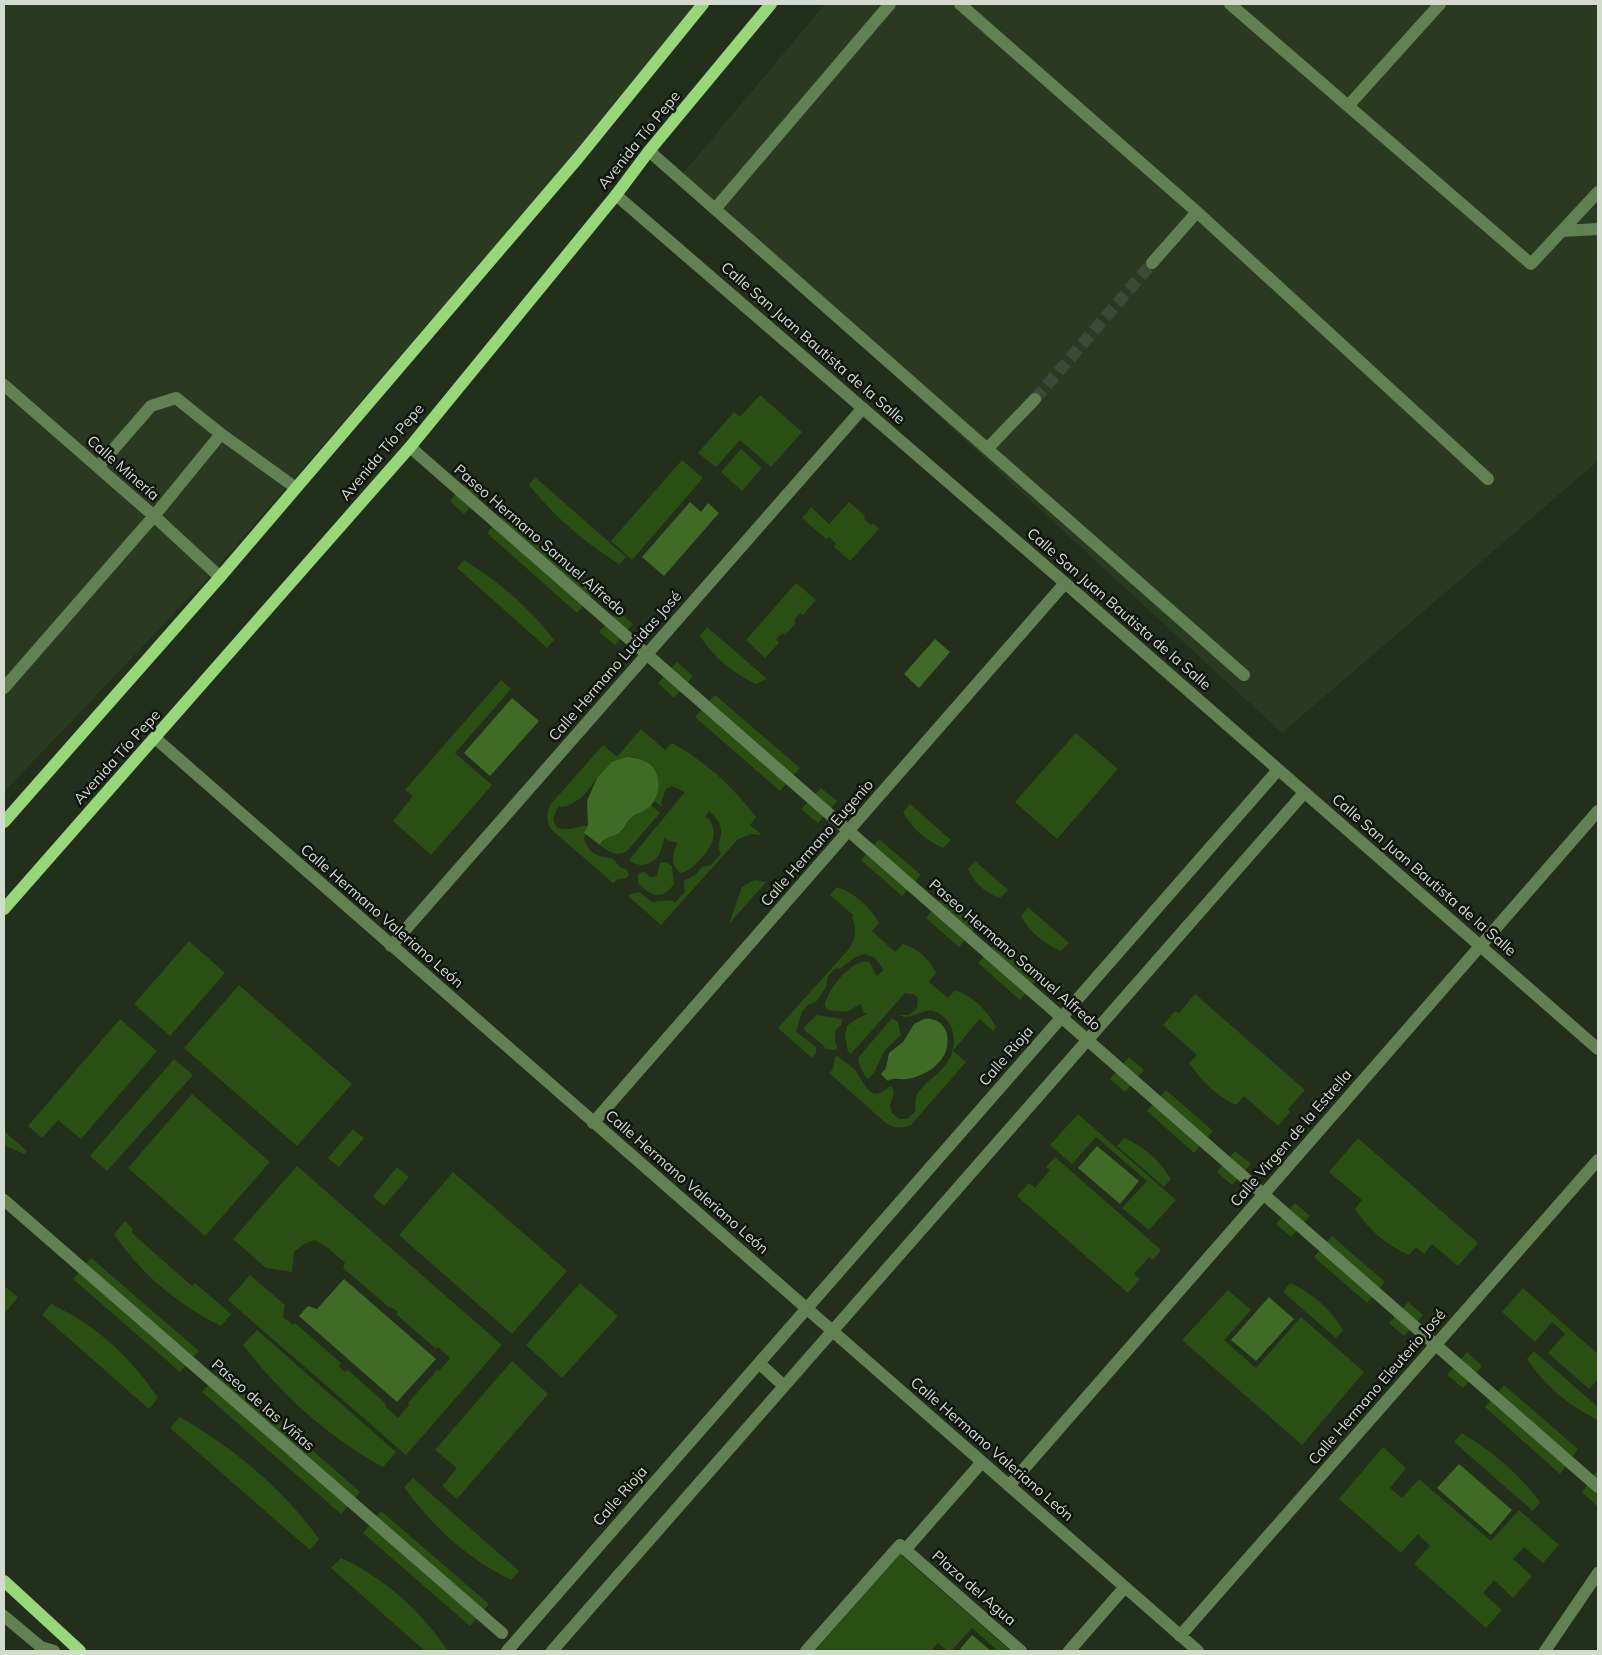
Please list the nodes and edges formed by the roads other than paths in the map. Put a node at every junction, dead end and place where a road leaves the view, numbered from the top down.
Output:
1 (703, 4) edge
2 (771, 4) edge
3 (890, 4) edge
4 (960, 4) edge
5 (1230, 4) edge
6 (1440, 4) edge
7 (1348, 106) junction
8 (649, 151) junction
9 (1598, 192) edge
10 (616, 195) junction
11 (715, 210) junction
12 (1197, 212) junction
13 (1598, 229) edge
14 (1562, 231) junction
15 (1152, 263) tunnel mouth
16 (4, 384) edge
17 (1034, 399) tunnel mouth
18 (864, 408) junction
19 (221, 434) junction
20 (410, 447) junction
21 (987, 449) junction
22 (98, 467) junction
23 (1488, 480) dead end
24 (296, 488) junction
25 (154, 516) junction
26 (220, 577) junction
27 (1065, 583) junction
28 (647, 654) junction
29 (1244, 675) dead end
30 (4, 688) edge
31 (155, 738) junction
32 (1278, 770) junction
33 (1304, 793) junction
34 (1598, 810) edge
35 (4, 822) edge
36 (849, 831) junction
37 (4, 910) edge
38 (391, 946) junction
39 (1480, 946) junction
40 (1061, 1017) junction
41 (1087, 1040) junction
42 (1598, 1049) edge
43 (593, 1122) junction
44 (1598, 1160) edge
45 (1263, 1194) junction
46 (4, 1200) edge
47 (807, 1308) junction
48 (832, 1331) junction
49 (1436, 1345) junction
50 (759, 1363) junction
51 (784, 1386) junction
52 (982, 1462) junction
53 (1009, 1486) junction
54 (1598, 1487) edge
55 (905, 1550) junction
56 (1598, 1573) edge
57 (4, 1581) edge
58 (1125, 1588) junction
59 (4, 1616) edge
60 (502, 1634) dead end
61 (1180, 1636) junction
62 (54, 1651) edge
63 (80, 1651) edge
64 (507, 1651) edge
65 (552, 1651) edge
66 (806, 1651) edge
67 (1021, 1651) edge
68 (1069, 1651) edge
69 (1198, 1651) edge
70 (1545, 1651) edge

1 - 24 main road
2 - 8 main road, Avenida Tío Pepe
3 - 11 street
4 - 12 street
5 - 7 street
6 - 7 street
7 - 14 street
8 - 10 main road, Avenida Tío Pepe
8 - 11 street
9 - 14 street
10 - 18 street, Calle San Juan Bautista de la Salle
10 - 20 main road, Avenida Tío Pepe
11 - 21 street
12 - 15 street
12 - 23 street
13 - 14 street
16 - 22 street, Calle Minería
17 - 21 street
18 - 27 street, Calle San Juan Bautista de la Salle
18 - 28 street, Calle Hermano Lucidas José
19 - 22 street
19 - 24 street
19 - 25 street
20 - 28 street, Paseo Hermano Samuel Alfredo
20 - 31 main road, Avenida Tío Pepe
21 - 29 street
22 - 25 street, Calle Minería
24 - 26 main road
25 - 26 street, Calle Minería
25 - 30 street
26 - 35 main road
27 - 32 street, Calle San Juan Bautista de la Salle
27 - 36 street, Calle Hermano Eugenio
28 - 36 street, Paseo Hermano Samuel Alfredo
28 - 38 street, Calle Hermano Lucidas José
31 - 37 main road, Avenida Tío Pepe
31 - 38 street, Calle Hermano Valeriano León
32 - 33 street, Calle San Juan Bautista de la Salle
32 - 40 street, Calle Rioja
33 - 39 street, Calle San Juan Bautista de la Salle
33 - 41 street
34 - 39 street, Calle Virgen de la Estrella
36 - 40 street, Paseo Hermano Samuel Alfredo
36 - 43 street, Calle Hermano Eugenio
38 - 43 street, Calle Hermano Valeriano León
39 - 42 street, Calle San Juan Bautista de la Salle
39 - 45 street, Calle Virgen de la Estrella
40 - 41 street, Paseo Hermano Samuel Alfredo
40 - 47 street, Calle Rioja
41 - 45 street, Paseo Hermano Samuel Alfredo
41 - 48 street
43 - 47 street, Calle Hermano Valeriano León
44 - 49 street, Calle Hermano Eleuterio José
45 - 49 street, Paseo Hermano Samuel Alfredo
45 - 53 street, Calle Virgen de la Estrella
46 - 60 street, Paseo de las Viñas
47 - 48 street, Calle Hermano Valeriano León
47 - 50 street, Calle Rioja
48 - 51 street
48 - 52 street, Calle Hermano Valeriano León
49 - 54 street, Paseo Hermano Samuel Alfredo
49 - 61 street, Calle Hermano Eleuterio José
50 - 51 street
50 - 64 street, Calle Rioja
51 - 65 street
52 - 53 street, Calle Hermano Valeriano León
52 - 55 street
53 - 58 street, Calle Hermano Valeriano León
55 - 66 street
55 - 67 street, Plaza del Agua
56 - 70 street
57 - 63 main road
58 - 61 street, Calle Hermano Valeriano León
58 - 68 street
59 - 62 street
61 - 69 street, Calle Hermano Valeriano León

